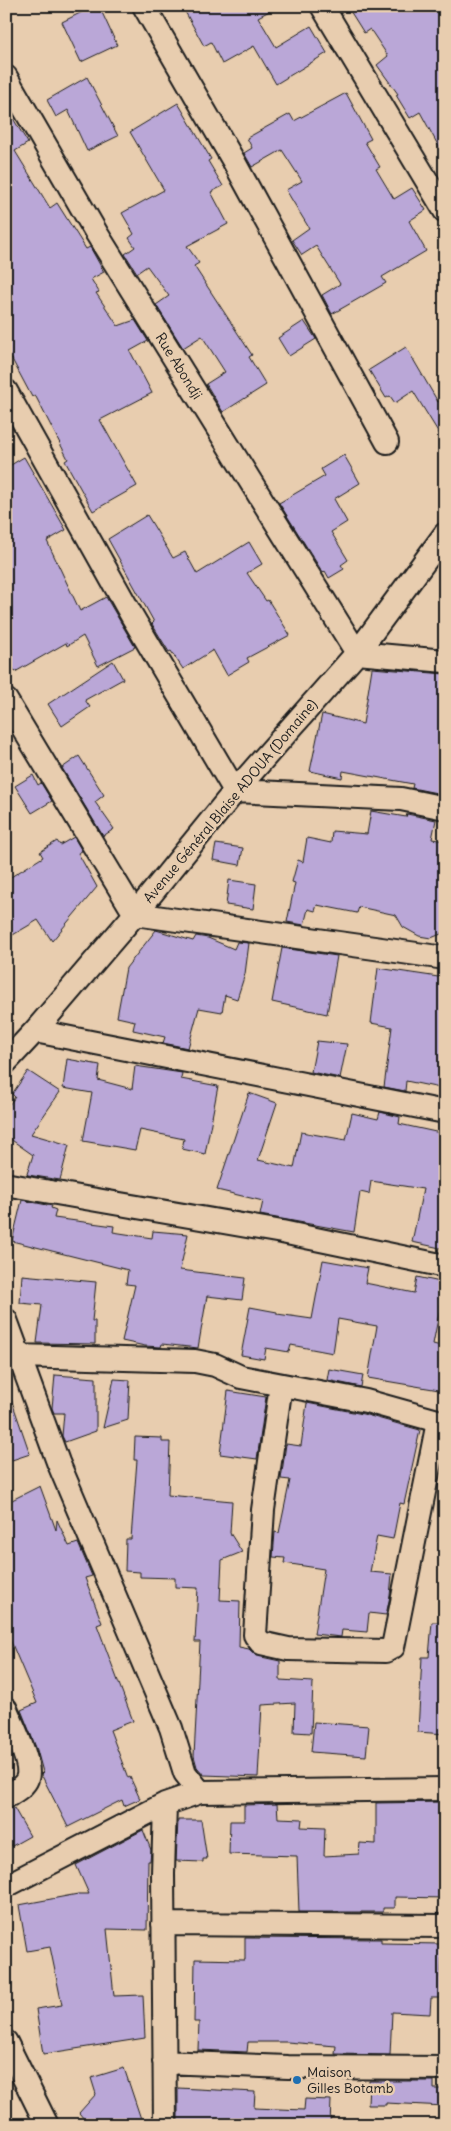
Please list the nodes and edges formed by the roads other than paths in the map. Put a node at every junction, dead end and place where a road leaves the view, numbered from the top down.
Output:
1 (144, 6) edge
2 (322, 6) edge
3 (6, 77) edge
4 (445, 211) edge
5 (6, 391) edge
6 (386, 442) dead end
7 (445, 534) edge
8 (357, 653) junction
9 (445, 661) edge
10 (6, 700) edge
11 (236, 791) junction
12 (445, 808) edge
13 (135, 914) junction
14 (445, 958) edge
15 (35, 1031) junction
16 (10, 1049) edge
17 (445, 1112) edge
18 (8, 1187) edge
19 (445, 1266) edge
20 (6, 1320) edge
21 (18, 1356) junction
22 (281, 1385) junction
23 (441, 1423) edge
24 (6, 1709) edge
25 (445, 1789) edge
26 (200, 1792) junction
27 (6, 1796) edge
28 (165, 1804) junction
29 (8, 1879) edge
30 (164, 1924) junction
31 (445, 1926) edge
32 (6, 2042) edge
33 (164, 2062) junction
34 (445, 2068) edge
35 (47, 2125) edge
36 (166, 2125) edge

1 - 6 street
2 - 4 street
3 - 8 street, Rue Abondji
5 - 11 street
7 - 8 street, Avenue Général Blaise ADOUA (Domaine)
8 - 9 street
8 - 11 street, Avenue Général Blaise ADOUA (Domaine)
10 - 13 street
11 - 12 street
11 - 13 street, Avenue Général Blaise ADOUA (Domaine)
13 - 14 street
13 - 15 street, Avenue Général Blaise ADOUA (Domaine)
15 - 16 street, Avenue Général Blaise ADOUA (Domaine)
15 - 17 street
18 - 19 street
20 - 21 street
21 - 22 street
21 - 26 street
22 - 23 street
22 - 23 street
24 - 27 street
25 - 26 street
26 - 28 street
28 - 29 street
28 - 30 street
30 - 31 street
30 - 33 street
32 - 35 street
33 - 34 street
33 - 36 street

